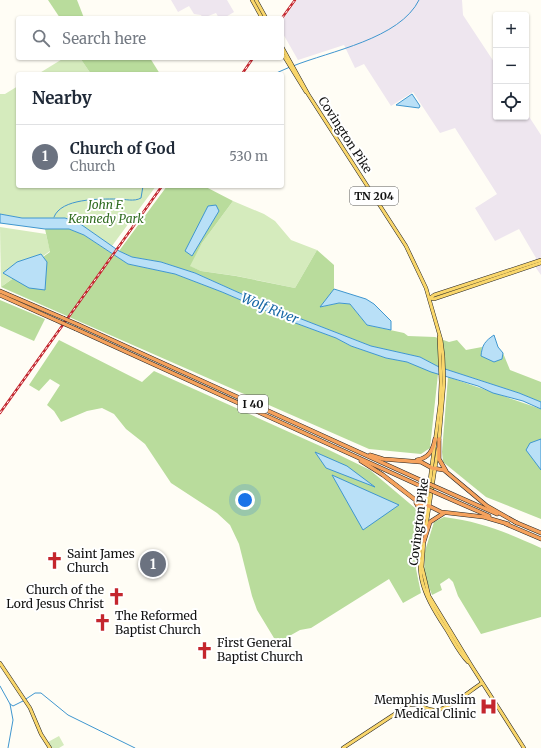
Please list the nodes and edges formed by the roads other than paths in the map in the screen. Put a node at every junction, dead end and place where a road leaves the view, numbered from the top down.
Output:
1 (252, 0) edge
2 (256, 0) edge
3 (261, 16) edge
4 (265, 16) edge
5 (284, 51) edge
6 (284, 55) edge
7 (288, 60) junction
8 (541, 260) edge
9 (541, 263) edge
10 (505, 273) junction
11 (426, 288) junction
12 (0, 290) edge
13 (449, 292) junction
14 (436, 294) junction
15 (0, 295) edge
16 (430, 298) junction
17 (437, 439) junction
18 (338, 448) junction
19 (356, 451) junction
20 (413, 461) junction
21 (433, 468) junction
22 (451, 476) junction
23 (411, 498) junction
24 (428, 506) junction
25 (446, 512) junction
26 (517, 523) junction
27 (508, 524) junction
28 (423, 527) junction
29 (541, 534) edge
30 (541, 539) edge
31 (424, 541) junction
32 (0, 663) edge
33 (470, 665) junction
34 (482, 683) junction
35 (50, 748) edge
36 (343, 748) edge
37 (524, 748) edge

1 - 3 main road
2 - 4 main road
5 - 7 main road, Covington Pike / TN 204
6 - 7 main road, Covington Pike / TN 204
7 - 11 main road, Covington Pike / TN 204
8 - 10 main road
9 - 10 main road
10 - 13 main road
11 - 14 main road
11 - 16 main road, Covington Pike / TN 204
12 - 19 highway, I 40, bridge
13 - 14 main road
13 - 16 main road
14 - 16 main road
15 - 18 highway, I 40, bridge
16 - 17 main road, Covington Pike / TN 204
17 - 20 highway
17 - 21 main road, Covington Pike / TN 204
17 - 22 highway
18 - 23 highway
18 - 27 highway, I 40, bridge
19 - 20 highway
19 - 26 highway, I 40, bridge
20 - 21 highway
21 - 22 highway
21 - 24 main road, Covington Pike / TN 204
22 - 26 highway
23 - 24 highway
23 - 28 highway
24 - 25 highway
24 - 28 main road, Covington Pike
24 - 31 main road, Covington Pike
25 - 27 highway
25 - 31 highway
26 - 29 highway, I 40
27 - 30 highway, I 40
28 - 33 main road, Covington Pike
31 - 33 main road, Covington Pike
32 - 35 main road
33 - 34 main road
34 - 36 main road
34 - 37 main road

